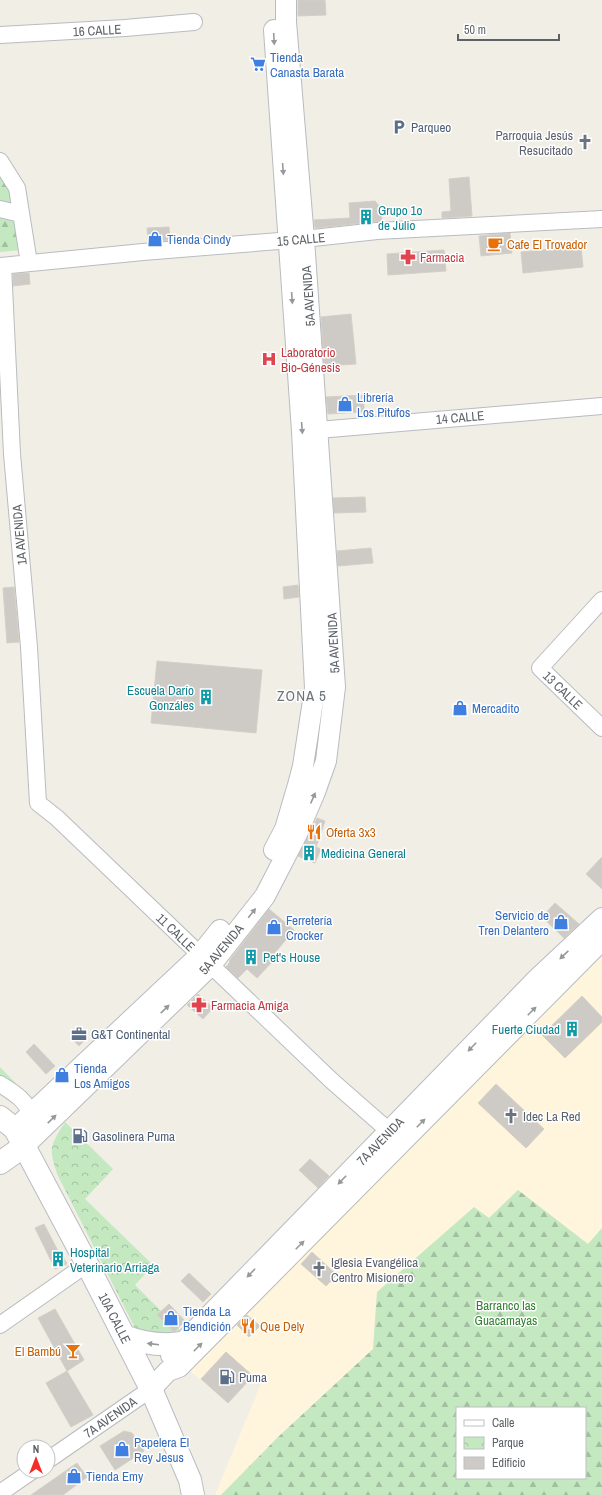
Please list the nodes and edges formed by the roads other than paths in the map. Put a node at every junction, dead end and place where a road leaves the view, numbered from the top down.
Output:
1 (272, 0) edge
2 (286, 0) edge
3 (194, 22) dead end
4 (0, 35) edge
5 (0, 161) edge
6 (0, 209) edge
7 (21, 214) junction
8 (602, 219) edge
9 (296, 240) junction
10 (30, 263) junction
11 (1, 266) edge
12 (602, 406) edge
13 (318, 430) junction
14 (602, 600) edge
15 (602, 728) edge
16 (38, 803) joint
17 (602, 918) edge
18 (594, 941) edge
19 (205, 960) junction
20 (0, 1084) edge
21 (14, 1130) edge
22 (395, 1137) junction
23 (0, 1163) edge
24 (87, 1264) junction
25 (0, 1326) edge
26 (124, 1336) junction
27 (182, 1343) junction
28 (168, 1371) junction
29 (151, 1389) junction
30 (56, 1454) edge
31 (20, 1479) edge
32 (0, 1493) edge
33 (193, 1495) edge

1 -> 9 street, 5A AVENIDA
2 - 9 street, 5A AVENIDA
3 - 4 street, 16 CALLE
5 - 7 street
6 - 7 street
7 - 10 street
8 - 9 street, 15 CALLE
9 - 10 street, 15 CALLE
9 - 13 street, 5A AVENIDA
9 -> 19 street, 5A AVENIDA
10 - 11 street, 15 CALLE
11 - 16 street, 1A AVENIDA
12 - 13 street, 14 CALLE
19 -> 13 street, 5A AVENIDA
14 - 15 street, 13 CALLE
16 - 19 street, 11 CALLE
17 - 18 street, 7A AVENIDA
18 - 22 street, 7A AVENIDA
21 -> 19 street, 5A AVENIDA
19 - 21 street, 5A AVENIDA
19 - 22 street, 11 CALLE
20 - 21 street, 10A CALLE
21 - 23 main road, 5A AVENIDA
21 - 24 main road, 10A CALLE
22 -> 27 street, 7A AVENIDA
28 -> 22 street, 7A AVENIDA
24 - 25 street
24 - 26 main road, 10A CALLE
27 -> 26 main road
26 - 29 main road, 10A CALLE
27 - 28 street, 7A AVENIDA
28 - 29 street, 7A AVENIDA
29 - 30 street, 7A AVENIDA
29 - 33 main road, 10A CALLE
31 - 32 street

